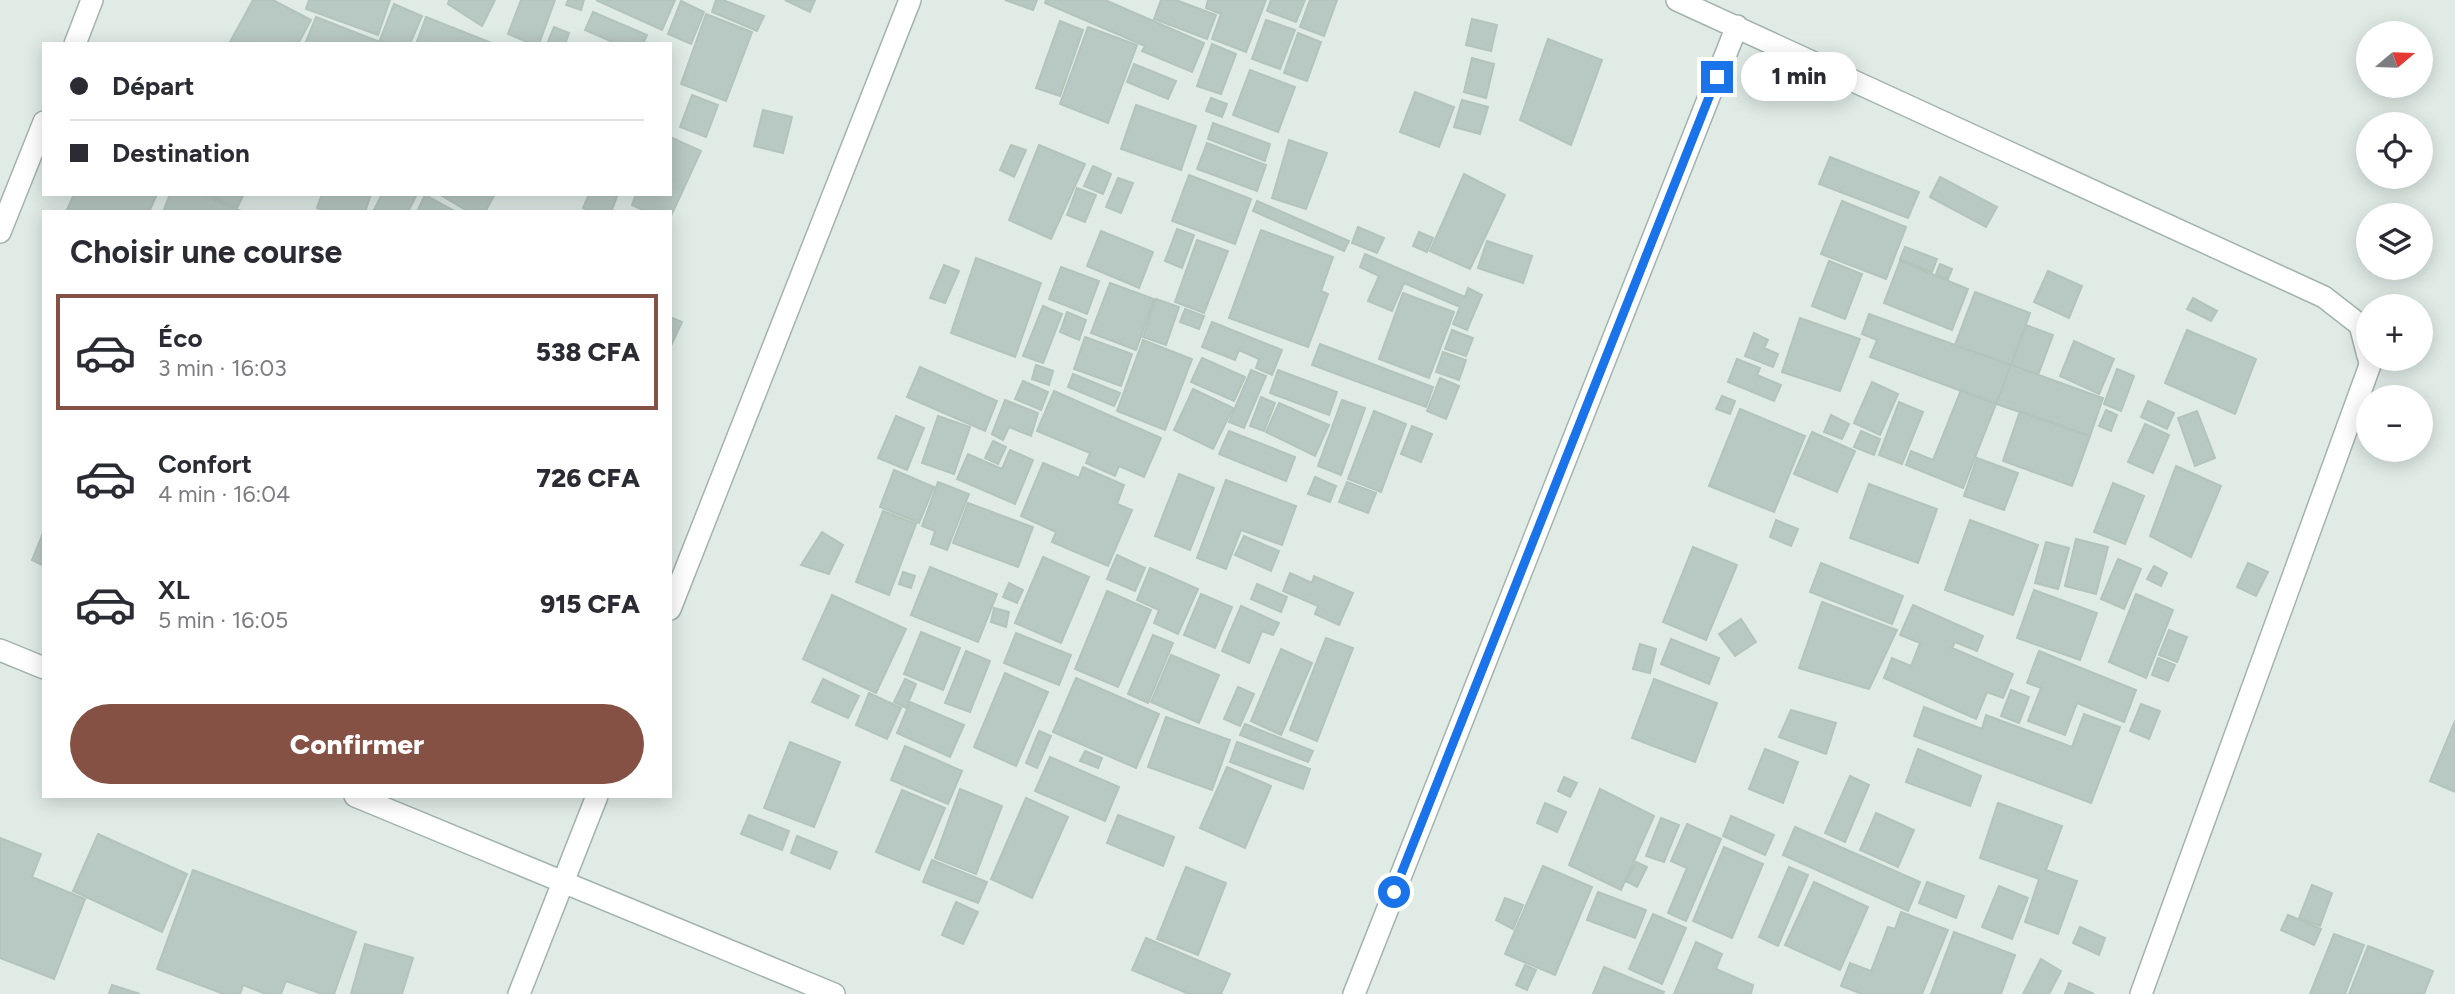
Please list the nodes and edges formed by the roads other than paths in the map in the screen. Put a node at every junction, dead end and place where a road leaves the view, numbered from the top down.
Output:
1 (92, 0) edge
2 (910, 0) edge
3 (1677, 0) edge
4 (1737, 26) junction
5 (76, 42) edge
6 (42, 127) edge
7 (0, 232) edge
8 (2356, 322) edge
9 (2368, 371) edge
10 (672, 604) edge
11 (0, 650) edge
12 (42, 667) edge
13 (360, 798) edge
14 (596, 798) edge
15 (563, 882) junction
16 (519, 994) edge
17 (834, 994) edge
18 (1354, 994) edge
19 (2141, 994) edge

1 - 5 street
2 - 10 street
3 - 4 street
4 - 8 street
4 - 18 street
6 - 7 street
9 - 19 street
11 - 12 street
13 - 15 street
14 - 15 street
15 - 16 street
15 - 17 street

